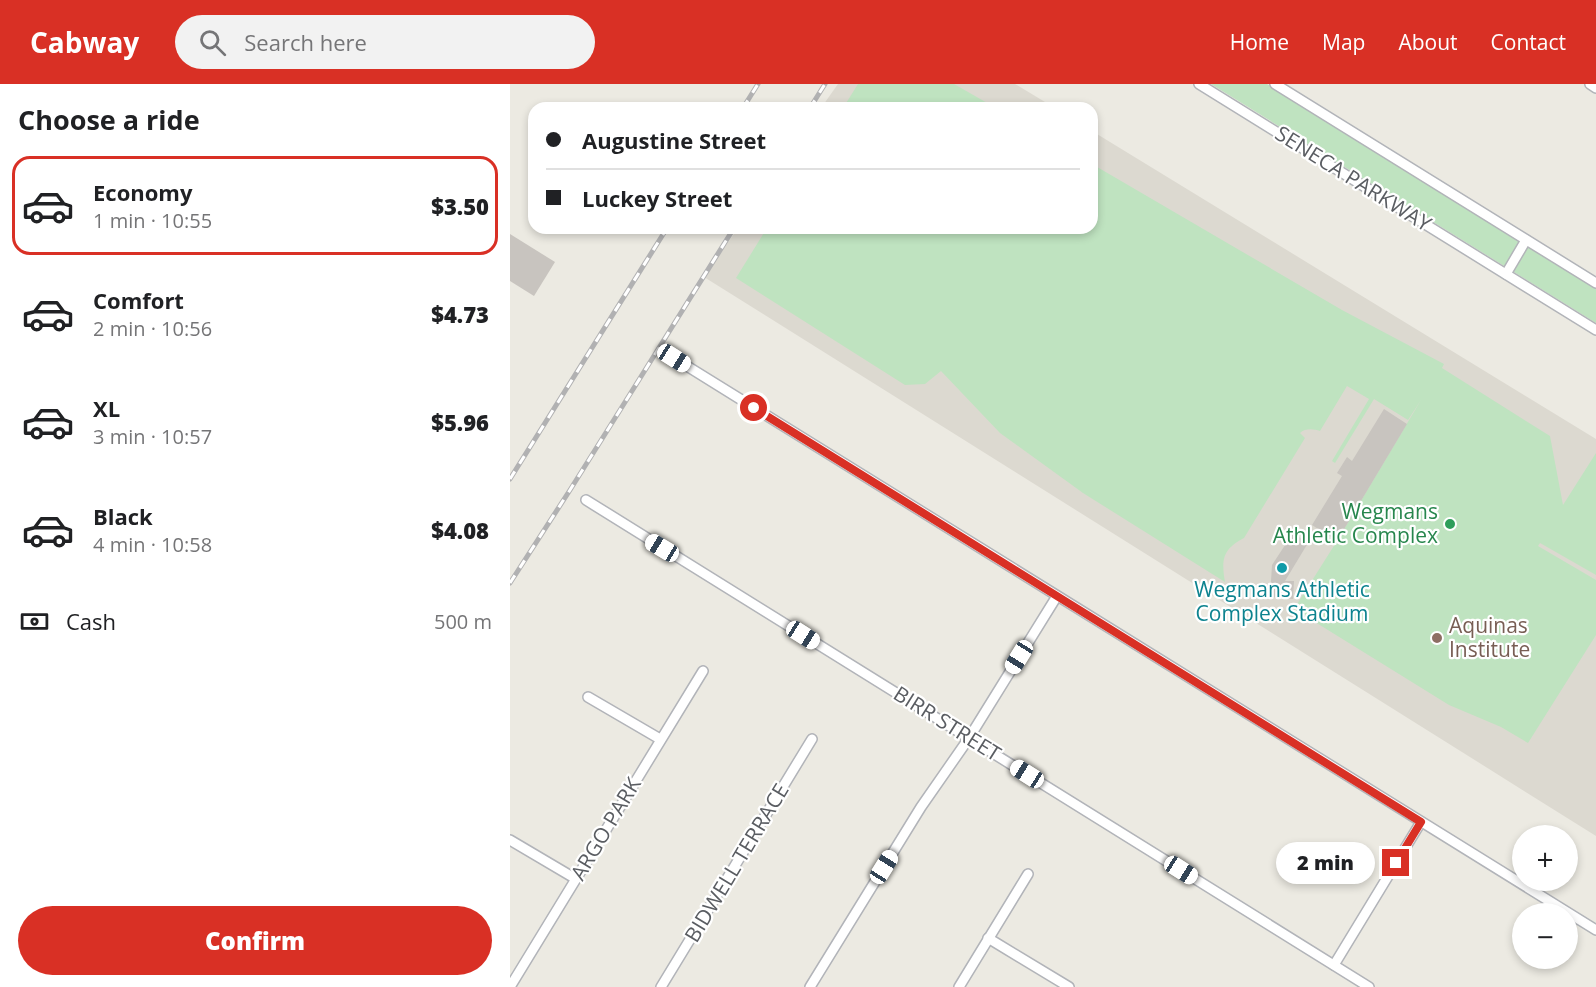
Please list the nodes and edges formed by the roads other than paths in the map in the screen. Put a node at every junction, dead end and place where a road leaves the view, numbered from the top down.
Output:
1 (1199, 84) edge
2 (1275, 84) edge
3 (1590, 84) edge
4 (1596, 88) edge
5 (1526, 240) junction
6 (1506, 274) junction
7 (1596, 283) edge
8 (1596, 330) edge
9 (674, 358) dead end
10 (586, 500) dead end
11 (1057, 596) junction
12 (703, 671) dead end
13 (588, 697) dead end
14 (969, 738) junction
15 (660, 739) junction
16 (812, 739) dead end
17 (1421, 822) junction
18 (510, 840) edge
19 (1028, 874) dead end
20 (576, 879) junction
21 (1596, 930) edge
22 (988, 938) junction
23 (1334, 965) junction
24 (510, 987) edge
25 (661, 987) edge
26 (810, 987) edge
27 (958, 987) edge
28 (1069, 987) edge
29 (1369, 987) edge

1 - 6 street, SENECA PARKWAY
2 - 5 street, SENECA PARKWAY
3 - 4 street
5 - 6 street
5 - 7 street, SENECA PARKWAY
6 - 8 street, SENECA PARKWAY
9 - 11 street
10 - 14 street, BIRR STREET
11 - 14 street
11 - 17 street
12 - 15 street, ARGO PARK
13 - 15 street
14 - 23 street, BIRR STREET
14 - 26 street
15 - 20 street, ARGO PARK
16 - 25 street, BIDWELL TERRACE
17 - 21 street
17 - 23 street
18 - 20 street
19 - 22 street
20 - 24 street, ARGO PARK
22 - 27 street
22 - 28 street
23 - 29 street, BIRR STREET

